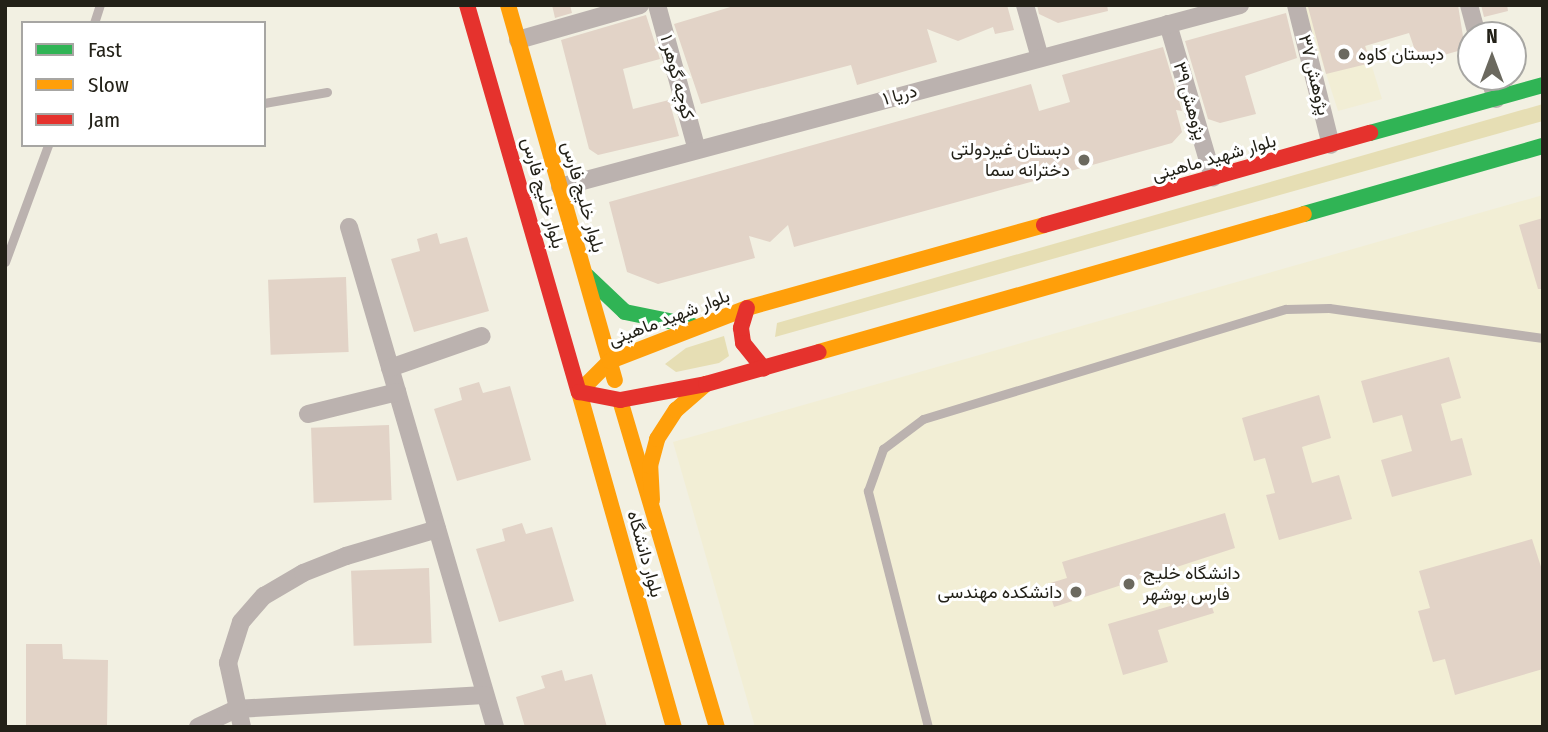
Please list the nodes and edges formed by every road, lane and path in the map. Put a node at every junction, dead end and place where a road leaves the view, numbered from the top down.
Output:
1 (467, 5) edge
2 (508, 5) edge
3 (640, 5) edge
4 (657, 5) edge
5 (1025, 5) edge
6 (1240, 5) edge
7 (1296, 5) edge
8 (1168, 24) junction
9 (518, 40) junction
10 (1041, 58) junction
11 (1543, 85) edge
12 (1493, 91) edge
13 (327, 92) dead end
14 (1496, 99) junction
15 (266, 103) edge
16 (1331, 145) junction
17 (1543, 146) edge
18 (47, 147) edge
19 (697, 150) junction
20 (1213, 178) junction
21 (560, 187) junction
22 (349, 227) dead end
23 (5, 262) edge
24 (584, 274) junction
25 (747, 308) junction
26 (693, 326) junction
27 (481, 336) dead end
28 (1543, 338) edge
29 (610, 361) junction
30 (390, 368) junction
31 (764, 369) junction
32 (706, 384) junction
33 (397, 392) junction
34 (579, 392) junction
35 (620, 400) junction
36 (308, 414) dead end
37 (652, 500) junction
38 (436, 529) junction
39 (485, 695) junction
40 (236, 709) junction
41 (198, 727) edge
42 (242, 727) edge
43 (495, 727) edge
44 (674, 727) edge
45 (717, 727) edge
46 (928, 727) edge

1 - 34 main road, بلوار خلیج ‌فارس
2 - 9 main road, بلوار خلیج‌ فارس
3 - 9 street
4 - 19 street, کوچه گوهر ۱
5 - 10 street
6 - 8 street, دریا ۱
7 - 16 street, پژوهش ۳۷
8 - 10 street, دریا ۱
8 - 20 street, پژوهش ۳۹
9 - 21 main road, بلوار خلیج‌ فارس
10 - 19 street, دریا ۱
11 - 14 main road, بلوار شهید ماهینی
12 - 14 street
13 - 15 lane
14 - 16 main road, بلوار شهید ماهینی
16 - 20 main road, بلوار شهید ماهینی
17 - 31 main road
18 - 23 lane
19 - 21 street, دریا ۱
20 - 25 main road, بلوار شهید ماهینی
21 - 24 main road, بلوار خلیج‌ فارس
22 - 30 street
24 - 26 main road
24 - 29 main road, بلوار خلیج‌ فارس
25 - 26 main road, بلوار شهید ماهینی
25 - 31 main road
26 - 29 main road, بلوار شهید ماهینی
27 - 30 street
28 - 46 lane
29 - 34 main road, بلوار شهید ماهینی
29 - 35 main road, بلوار خلیج‌ فارس
30 - 33 street
31 - 32 main road
32 - 35 main road
32 - 37 main road
33 - 36 street
33 - 38 street
34 - 35 main road
34 - 44 main road, بلوار دانشگاه
35 - 37 main road, بلوار دانشگاه
37 - 45 main road, بلوار دانشگاه
38 - 39 street
38 - 40 street
39 - 40 street
39 - 43 street
40 - 41 street
40 - 42 street

